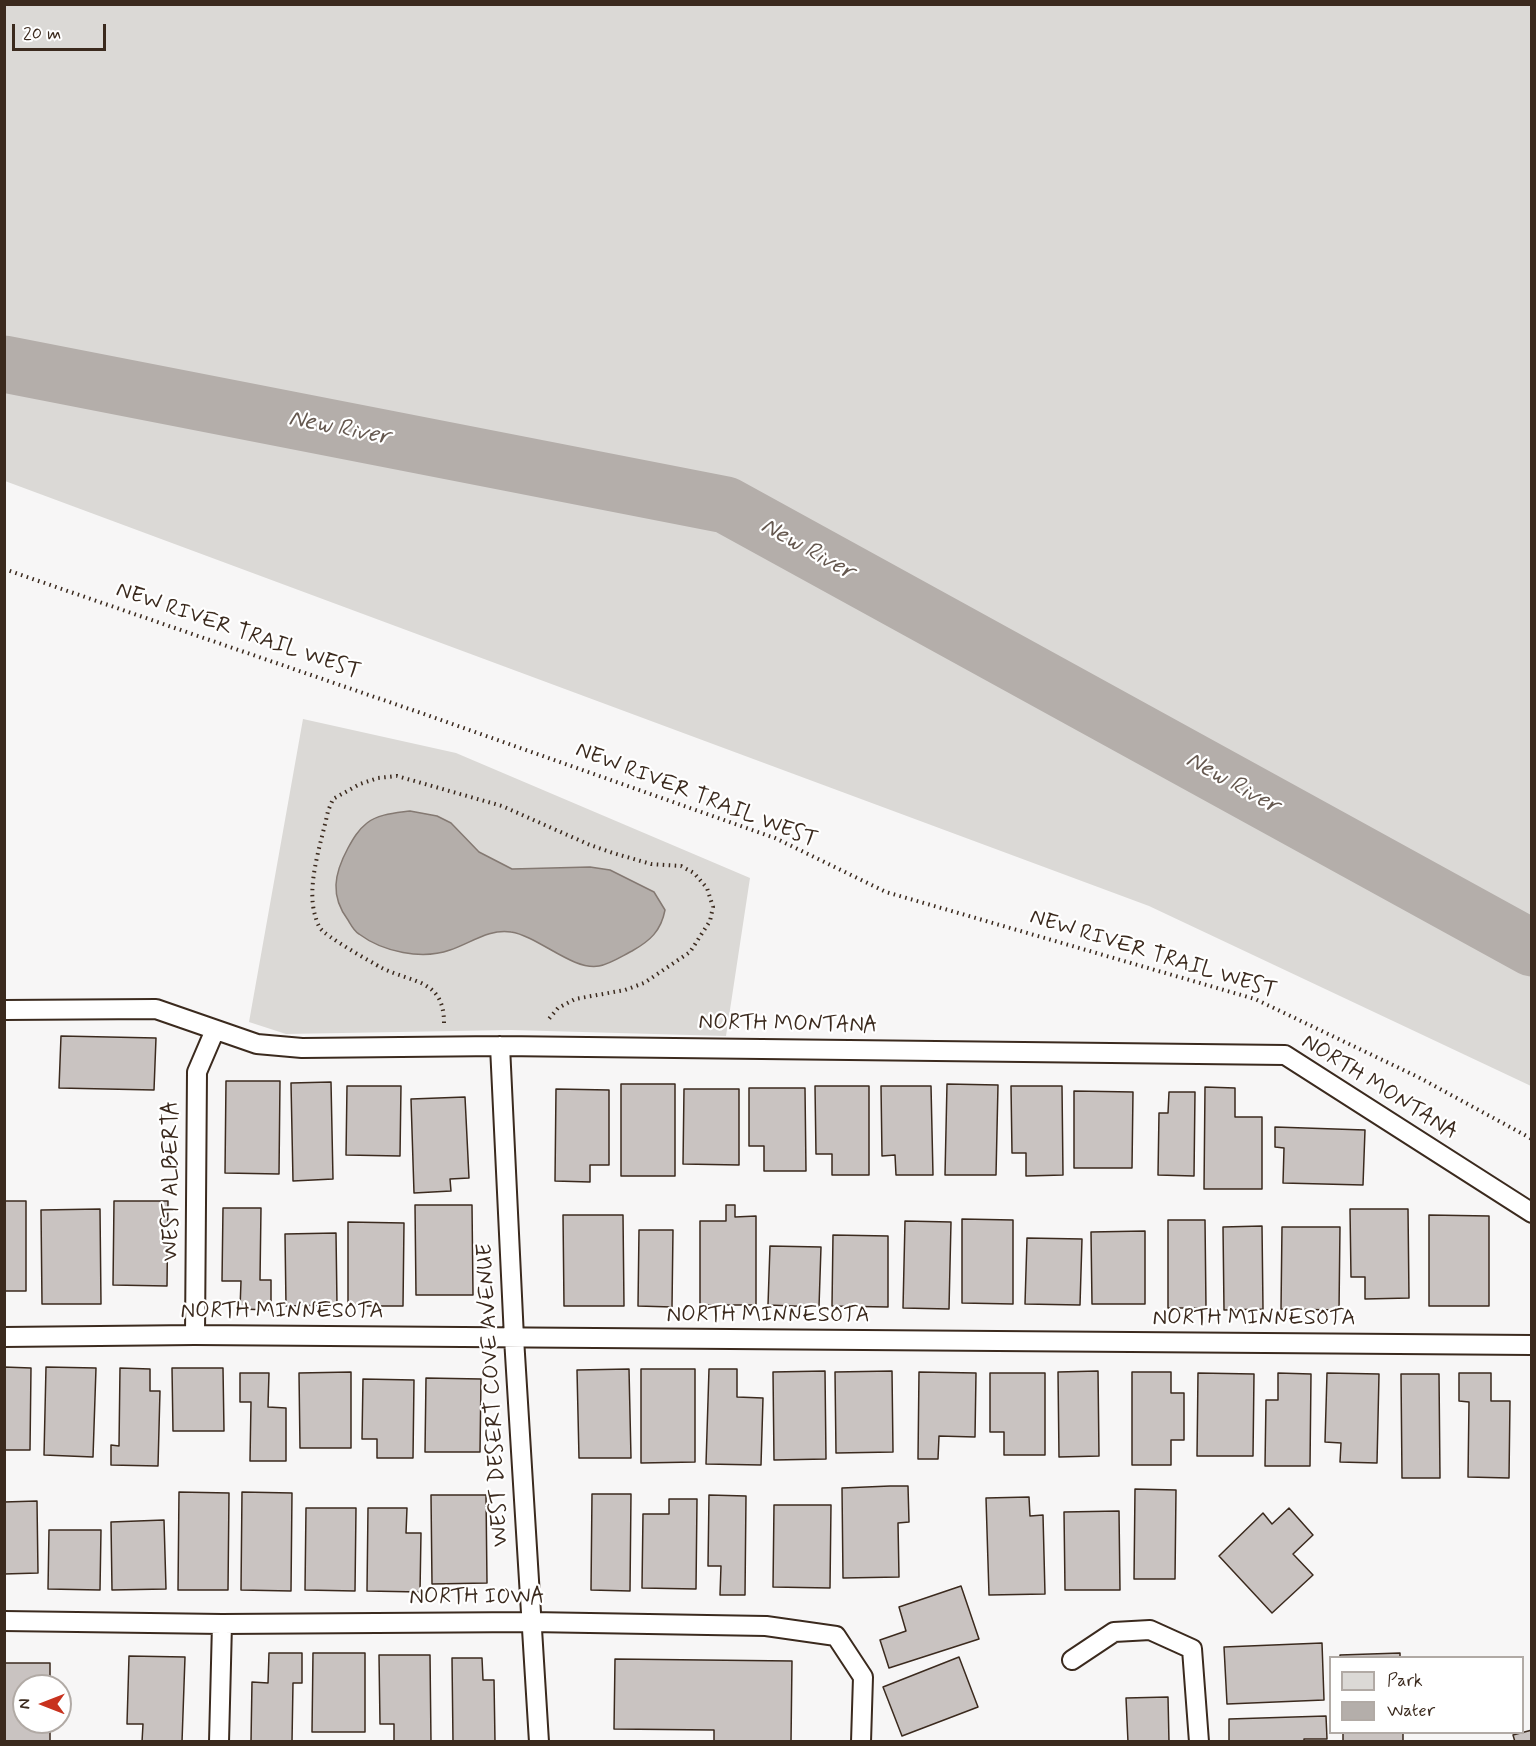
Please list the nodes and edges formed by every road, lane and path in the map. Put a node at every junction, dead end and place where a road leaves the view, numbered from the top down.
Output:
1 (4, 569) edge
2 (4, 1010) edge
3 (215, 1030) junction
4 (500, 1046) junction
5 (540, 1046) junction
6 (444, 1047) junction
7 (1532, 1139) edge
8 (1532, 1213) edge
9 (195, 1335) junction
10 (4, 1337) edge
11 (514, 1338) junction
12 (1532, 1345) edge
13 (4, 1621) edge
14 (531, 1622) junction
15 (222, 1623) junction
16 (1072, 1660) dead end
17 (219, 1742) edge
18 (539, 1742) edge
19 (861, 1742) edge
20 (1199, 1742) edge

1 - 7 path, NEW RIVER TRAIL WEST
2 - 3 lane, NORTH MONTANA
3 - 6 lane, NORTH MONTANA
3 - 9 lane, WEST ALBERTA
4 - 5 lane, NORTH MONTANA
4 - 6 lane, NORTH MONTANA
4 - 11 lane, WEST DESERT COVE AVENUE
5 - 6 path
5 - 8 lane, NORTH MONTANA
9 - 10 lane, NORTH MINNESOTA
9 - 11 lane, NORTH MINNESOTA
11 - 12 lane, NORTH MINNESOTA
11 - 14 lane, WEST DESERT COVE AVENUE
13 - 15 lane, NORTH IOWA
14 - 15 lane, NORTH IOWA
14 - 18 lane, WEST DESERT COVE AVENUE
14 - 19 lane, NORTH IOWA
15 - 17 lane
16 - 20 lane

